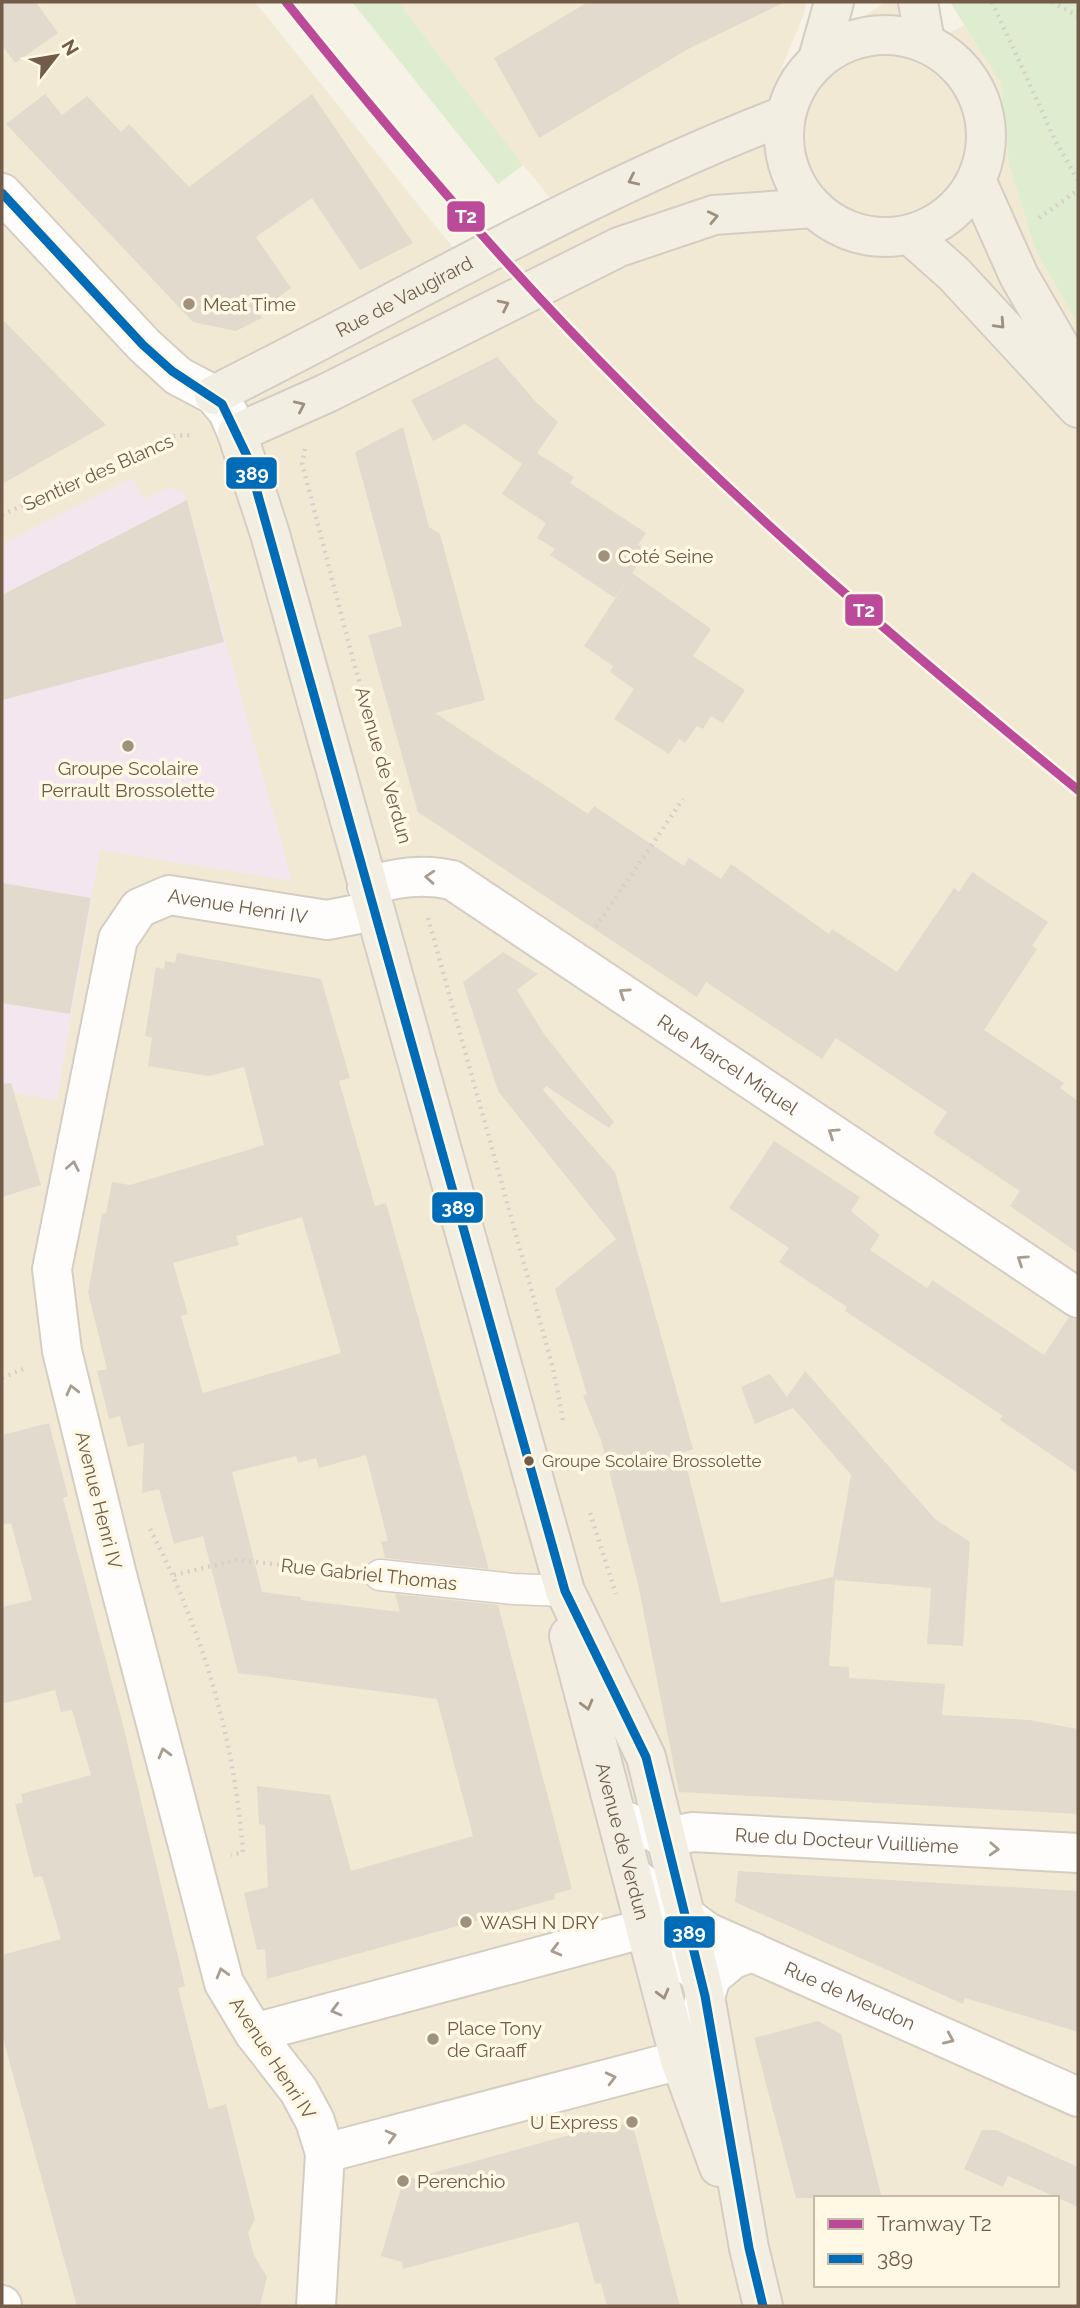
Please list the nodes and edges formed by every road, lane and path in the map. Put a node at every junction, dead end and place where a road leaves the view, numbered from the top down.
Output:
1 (834, 2) edge
2 (918, 2) edge
3 (992, 2) edge
4 (1052, 2) edge
5 (1078, 16) edge
6 (925, 42) junction
7 (818, 59) junction
8 (786, 115) junction
9 (1078, 180) edge
10 (977, 182) junction
11 (1078, 190) edge
12 (2, 193) edge
13 (814, 208) junction
14 (1030, 223) dead end
15 (910, 235) junction
16 (1078, 378) edge
17 (214, 395) junction
18 (1078, 408) edge
19 (237, 433) junction
20 (314, 439) dead end
21 (2, 515) edge
22 (683, 799) dead end
23 (415, 876) junction
24 (370, 898) junction
25 (574, 959) junction
26 (477, 1094) dead end
27 (1078, 1298) edge
28 (380, 1575) joint
29 (565, 1591) junction
30 (618, 1818) junction
31 (666, 1836) junction
32 (1078, 1853) edge
33 (194, 1866) junction
34 (632, 1876) junction
35 (686, 1914) junction
36 (646, 1928) junction
37 (753, 1952) junction
38 (703, 1986) junction
39 (254, 2033) junction
40 (680, 2060) junction
41 (1078, 2097) edge
42 (325, 2153) junction
43 (749, 2248) junction
44 (316, 2306) edge
45 (763, 2306) edge

1 - 7 main road
2 - 6 main road
3 - 9 path
4 - 5 path
6 - 7 main road
6 - 10 main road
7 - 8 main road
8 - 13 main road
8 -> 17 main road, Rue de Vaugirard
10 - 15 main road
10 - 16 main road
11 - 14 path
12 - 17 street
13 - 15 main road
19 -> 13 main road
15 -> 18 main road
17 - 19 street
19 - 21 path, Sentier des Blancs
19 - 24 main road, Avenue de Verdun
20 - 23 path, Avenue de Verdun
22 - 25 path
23 - 24 street, Rue Marcel Miquel
25 -> 23 street, Rue Marcel Miquel
23 - 26 path, Avenue de Verdun
24 - 29 main road, Avenue de Verdun
33 -> 24 street, Avenue Henri IV
27 -> 25 street, Rue Marcel Miquel
28 - 29 street, Rue Gabriel Thomas
28 - 33 path, Rue Gabriel Thomas
29 -> 30 main road, Avenue de Verdun
29 - 31 main road, Avenue de Verdun
30 - 31 street, Rue du Docteur Vuillième
30 - 34 main road, Avenue de Verdun
31 -> 32 street, Rue du Docteur Vuillième
31 - 35 main road, Avenue de Verdun
39 -> 33 street, Avenue Henri IV
34 - 35 street, Rue de Meudon
34 - 36 main road, Avenue de Verdun
35 - 37 street, Rue de Meudon
35 - 38 main road, Avenue de Verdun
36 - 38 street
36 -> 39 street
36 -> 40 main road, Avenue de Verdun
37 - 38 street
37 -> 41 street, Rue de Meudon
38 - 40 street
38 - 43 main road, Avenue de Verdun
39 - 42 street, Avenue Henri IV
42 -> 40 street
40 - 43 main road, Avenue de Verdun
42 - 44 street, Avenue Henri IV
43 - 45 main road, Avenue de Verdun

